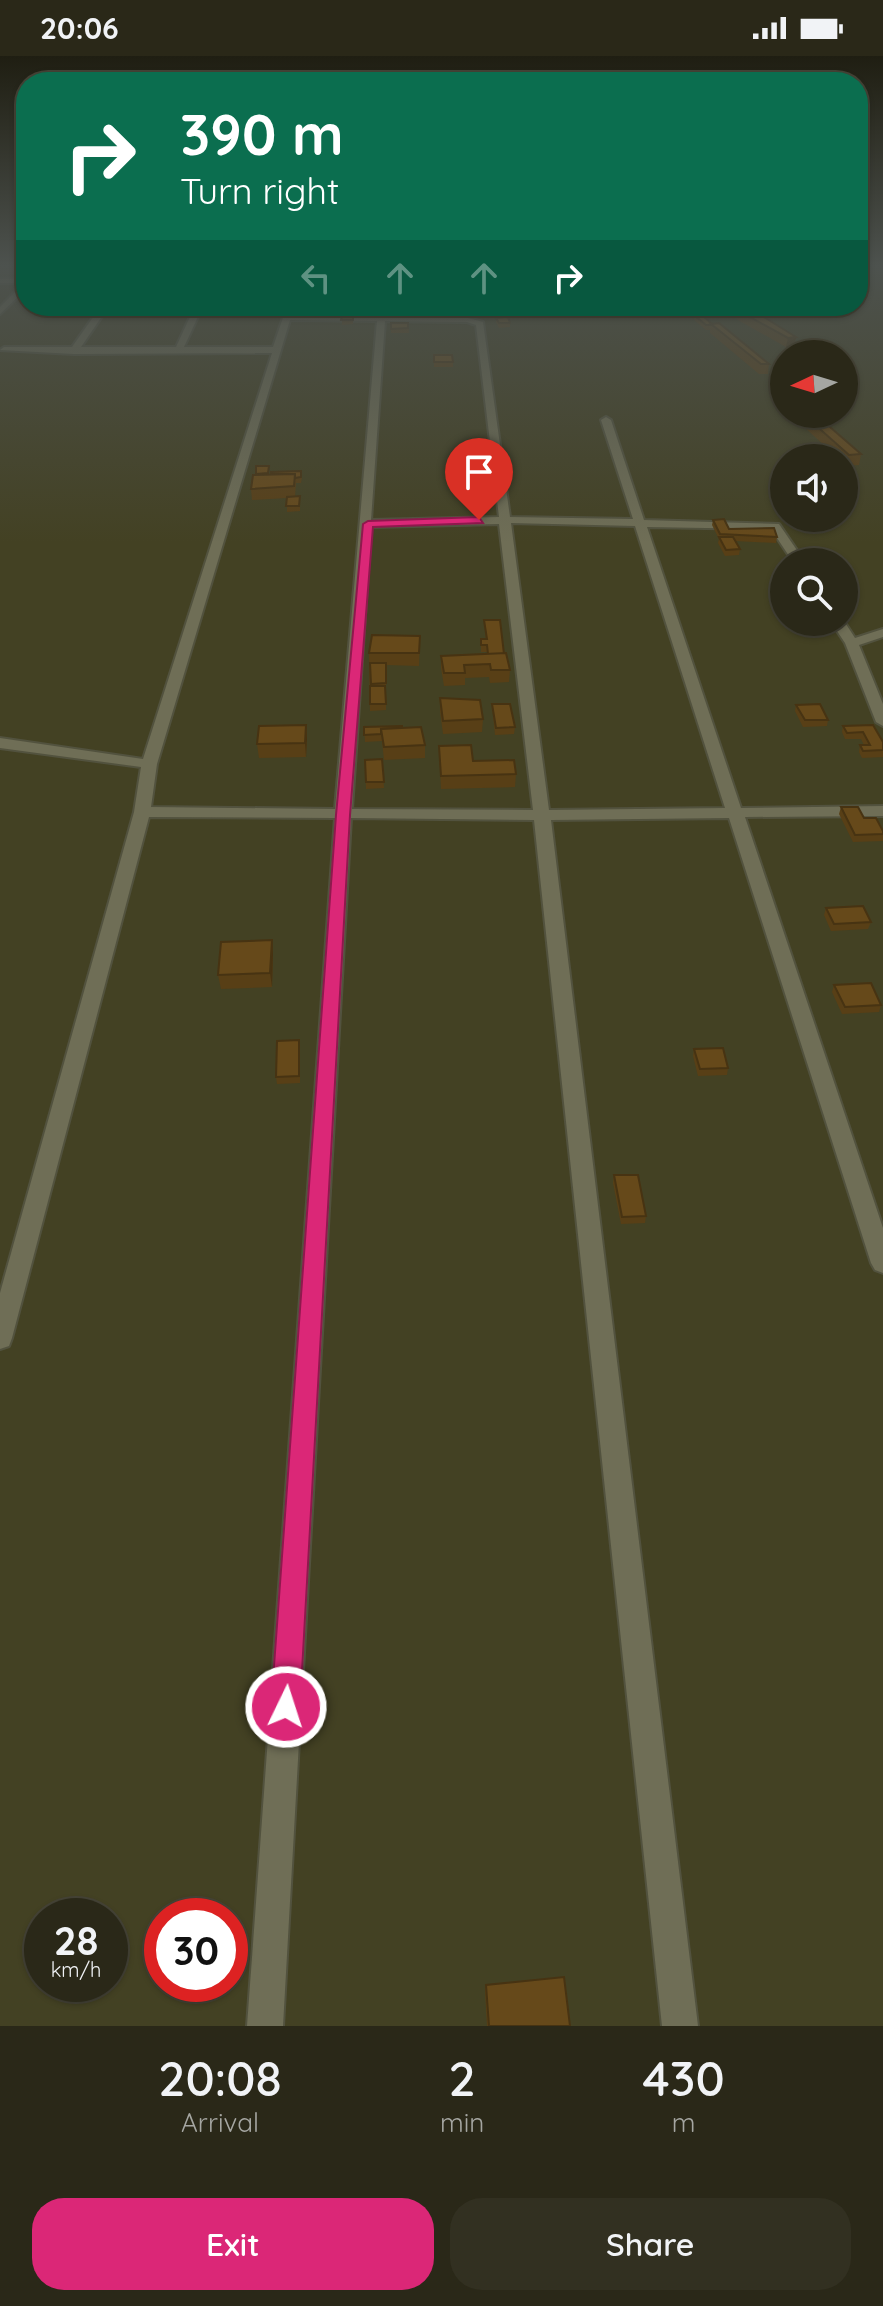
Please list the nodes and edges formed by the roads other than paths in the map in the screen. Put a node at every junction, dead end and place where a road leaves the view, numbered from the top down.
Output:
1 (273, 359) edge
2 (379, 359) edge
3 (485, 359) edge
4 (606, 420) dead end
5 (507, 520) junction
6 (639, 521) junction
7 (368, 524) junction
8 (790, 548) edge
9 (883, 633) edge
10 (847, 636) edge
11 (852, 643) junction
12 (883, 722) edge
13 (0, 743) edge
14 (149, 764) junction
15 (883, 811) edge
16 (142, 812) junction
17 (735, 814) junction
18 (343, 815) junction
19 (542, 815) junction
20 (883, 1263) edge
21 (0, 1338) edge
22 (265, 2026) edge
23 (680, 2026) edge

1 - 14 street
2 - 7 street
3 - 5 street
4 - 6 street
5 - 6 street
5 - 7 street
5 - 19 street
6 - 8 street
6 - 17 street
7 - 18 street
9 - 11 street
10 - 11 street
11 - 12 street
13 - 14 street
14 - 16 street
15 - 17 street
16 - 18 street
16 - 21 street
17 - 19 street
17 - 20 street
18 - 19 street
18 - 22 street
19 - 23 street

